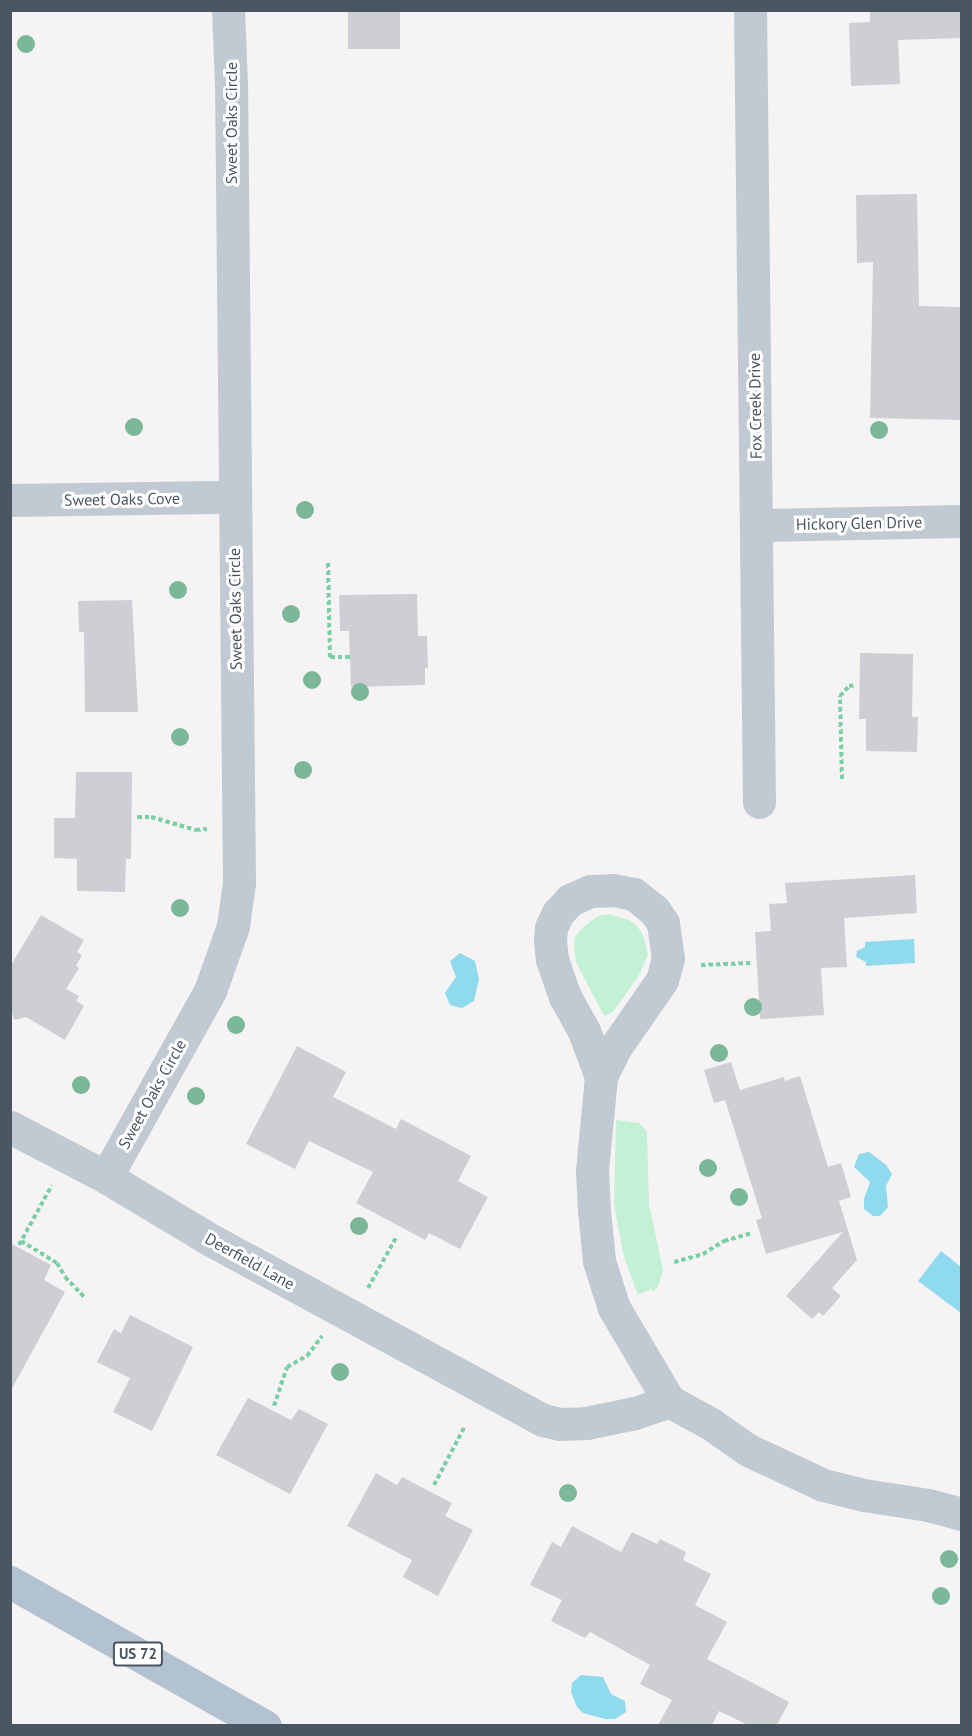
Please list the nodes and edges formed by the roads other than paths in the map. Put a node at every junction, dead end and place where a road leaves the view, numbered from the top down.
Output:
1 (228, 10) edge
2 (750, 10) edge
3 (234, 497) junction
4 (10, 500) edge
5 (962, 521) edge
6 (757, 525) junction
7 (759, 802) dead end
8 (601, 1077) junction
9 (10, 1127) edge
10 (106, 1177) junction
11 (669, 1401) junction
12 (962, 1514) edge
13 (10, 1582) edge
14 (265, 1725) edge

1 - 3 street, Sweet Oaks Circle
2 - 6 street, Fox Creek Drive
3 - 4 street, Sweet Oaks Cove
3 - 10 street, Sweet Oaks Circle
5 - 6 street, Hickory Glen Drive
6 - 7 street, Fox Creek Drive
8 - 8 street
8 - 11 street
9 - 10 street, Deerfield Lane
10 - 11 street, Deerfield Lane
11 - 12 street
13 - 14 main road, US 72

